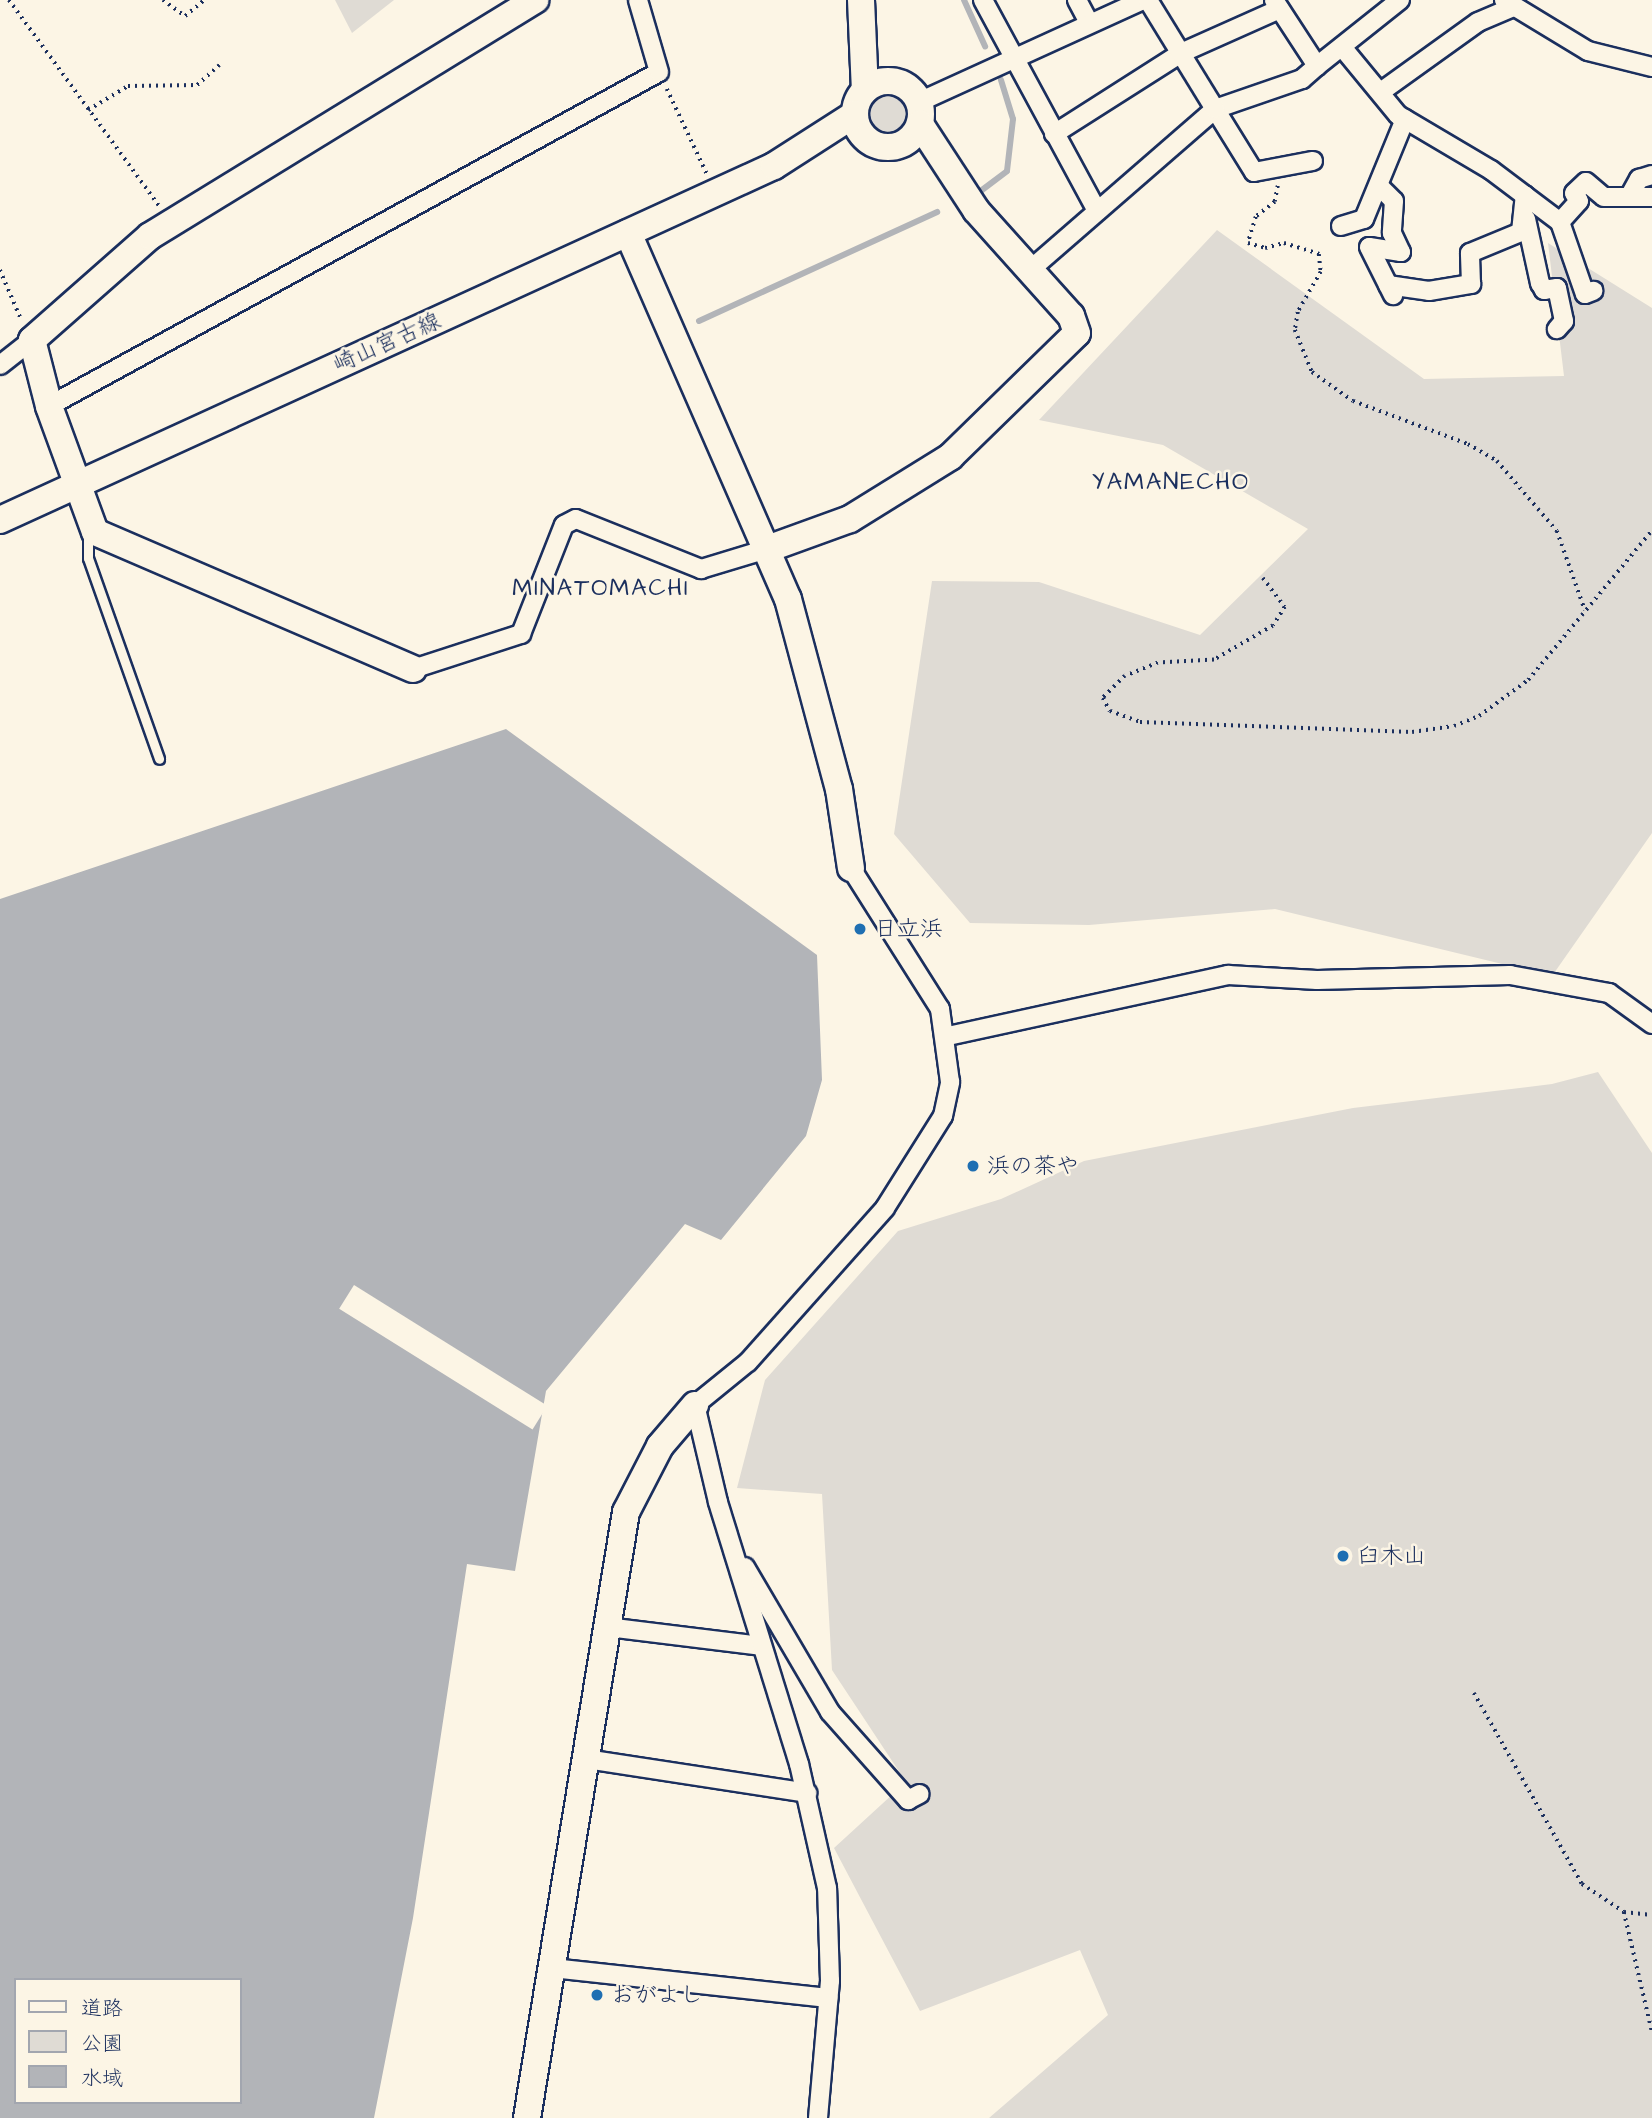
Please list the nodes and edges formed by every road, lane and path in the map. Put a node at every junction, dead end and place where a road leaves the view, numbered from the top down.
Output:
1 (9, 0) edge
2 (163, 0) edge
3 (204, 0) edge
4 (535, 0) edge
5 (638, 0) edge
6 (860, 0) edge
7 (866, 0) edge
8 (983, 0) edge
9 (1077, 0) edge
10 (1143, 0) edge
11 (1149, 0) edge
12 (1400, 0) edge
13 (1277, 4) edge
14 (1509, 4) edge
15 (1089, 23) junction
16 (1342, 47) junction
17 (1181, 52) junction
18 (1012, 59) junction
19 (219, 65) dead end
20 (1317, 66) junction
21 (1652, 67) edge
22 (659, 72) junction
23 (893, 82) junction
24 (1382, 91) junction
25 (860, 102) junction
26 (1215, 109) junction
27 (88, 110) junction
28 (919, 113) junction
29 (1405, 119) junction
30 (1054, 134) junction
31 (869, 141) junction
32 (899, 146) junction
33 (1313, 161) dead end
34 (774, 166) junction
35 (1279, 172) junction
36 (1652, 175) edge
37 (708, 176) dead end
38 (1379, 186) junction
39 (1525, 195) junction
40 (1629, 197) junction
41 (1652, 197) edge
42 (976, 210) junction
43 (1097, 211) junction
44 (1525, 219) junction
45 (172, 221) junction
46 (1560, 222) junction
47 (1341, 226) dead end
48 (628, 233) junction
49 (0, 270) edge
50 (1030, 270) junction
51 (1593, 291) dead end
52 (1557, 329) dead end
53 (34, 337) junction
54 (0, 365) edge
55 (49, 406) junction
56 (74, 484) junction
57 (0, 520) edge
58 (88, 523) junction
59 (1652, 530) edge
60 (769, 548) junction
61 (1263, 578) dead end
62 (1585, 610) junction
63 (413, 669) joint
64 (159, 759) dead end
65 (851, 868) joint
66 (1652, 1024) edge
67 (948, 1036) junction
68 (695, 1405) junction
69 (731, 1543) junction
70 (607, 1627) junction
71 (762, 1646) junction
72 (1474, 1693) dead end
73 (586, 1759) junction
74 (807, 1793) junction
75 (920, 1794) dead end
76 (1624, 1912) junction
77 (1652, 1915) edge
78 (552, 1968) junction
79 (828, 1998) junction
80 (1652, 2031) edge
81 (527, 2118) edge
82 (818, 2118) edge

1 - 27 path
2 - 3 path
4 - 45 street
5 - 22 street
6 - 25 street
7 - 23 street
8 - 18 street
9 - 15 street
10 - 15 street
11 - 17 street
12 - 16 street
13 - 17 street
13 - 20 street
14 - 21 street
14 - 24 street
15 - 18 street
16 - 20 street
16 - 24 street
17 - 26 street
17 - 30 street
18 - 28 street
18 - 30 street
19 - 27 path
20 - 26 street
22 - 37 path
22 - 55 street
23 - 25 street, 崎山宮古線
23 - 28 street
24 - 29 street
25 - 31 street
25 - 34 street, 崎山宮古線
26 - 35 street
26 - 43 street
27 - 45 path
28 - 32 street
28 - 42 street
29 - 38 street
29 - 39 street
30 - 43 street
31 - 32 street, 崎山宮古線
31 - 34 street, 崎山宮古線
32 - 42 street
33 - 35 street
34 - 48 street, 崎山宮古線
35 - 62 path
36 - 40 street
38 - 44 street
38 - 47 street
39 - 44 street
39 - 46 street
40 - 41 street
40 - 46 street
42 - 50 street
43 - 50 street
44 - 52 street
45 - 53 street
46 - 51 street
48 - 56 street, 崎山宮古線
48 - 60 street
49 - 53 path
50 - 60 street
53 - 54 street
53 - 55 street
55 - 56 street
56 - 57 street, 崎山宮古線
56 - 58 street
58 - 63 street
58 - 64 lane
59 - 62 path
60 - 63 street
60 - 65 street
61 - 62 path
65 - 67 street
66 - 67 street
67 - 68 street
68 - 69 street
68 - 70 street
69 - 71 street
69 - 75 street
70 - 71 street
70 - 73 street
71 - 74 street
72 - 76 path
73 - 74 street
73 - 78 street
74 - 79 street
76 - 77 path
76 - 80 path
78 - 79 street
78 - 81 street
79 - 82 street

